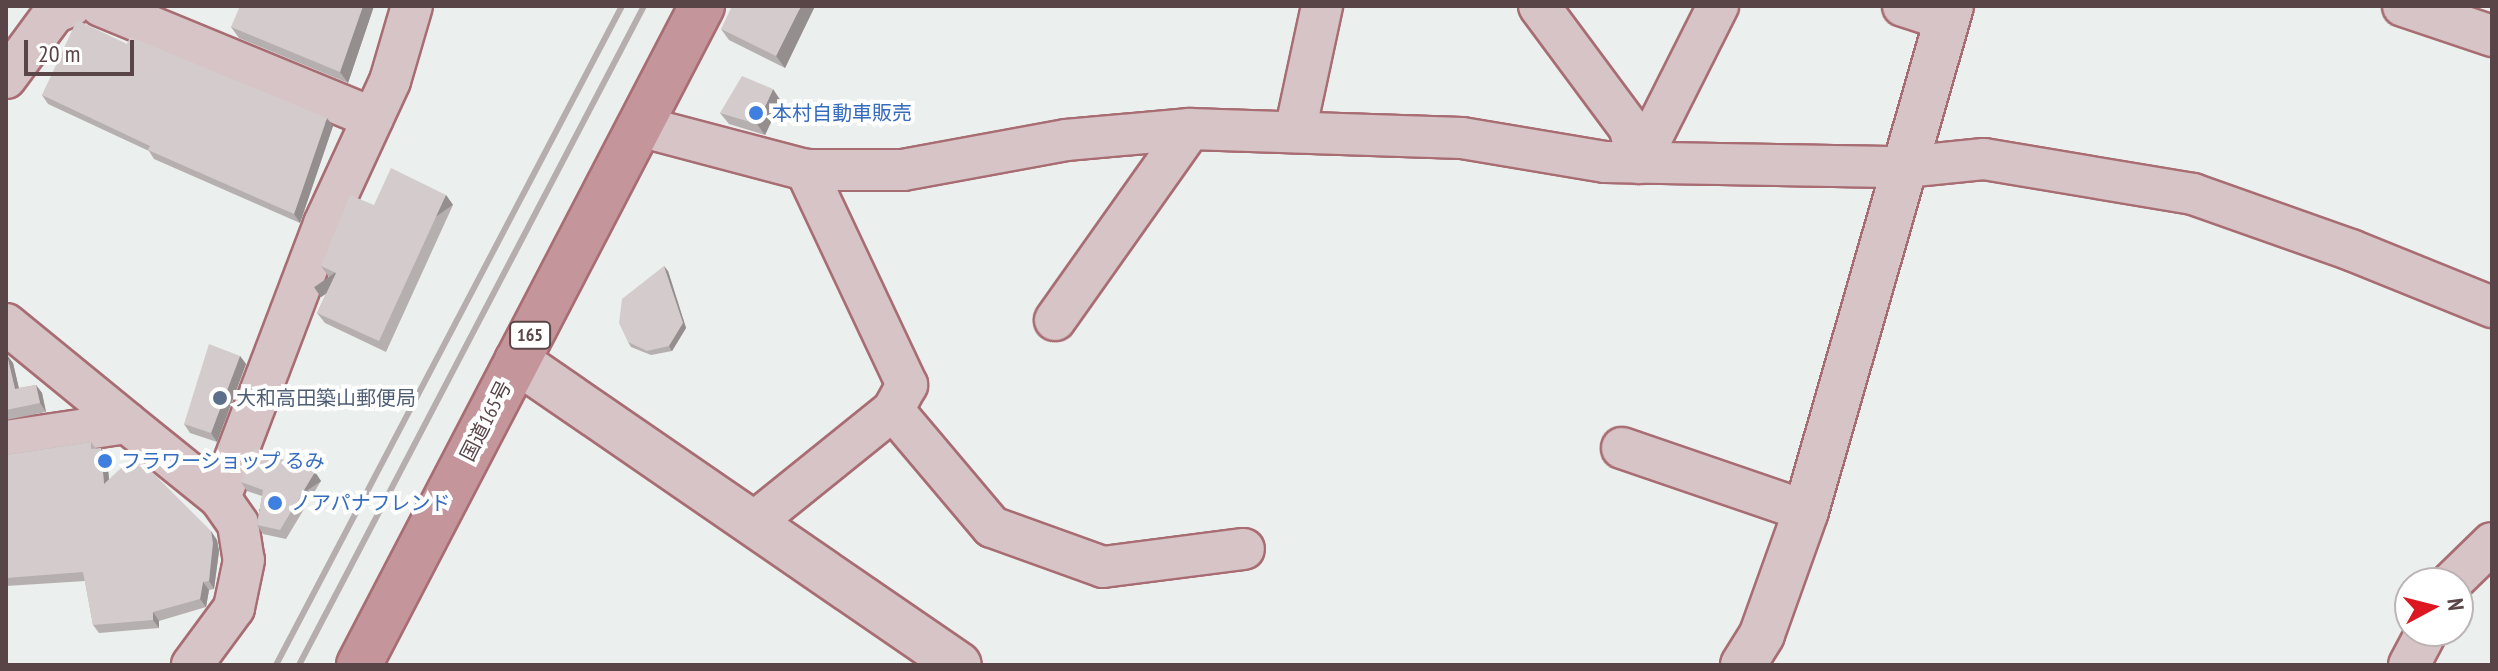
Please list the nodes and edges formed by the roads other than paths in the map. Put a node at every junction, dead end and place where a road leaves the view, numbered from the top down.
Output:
1 (71, 6) edge
2 (101, 6) edge
3 (412, 6) edge
4 (702, 6) edge
5 (1322, 6) edge
6 (1539, 6) edge
7 (1718, 6) edge
8 (1903, 6) edge
9 (2403, 6) edge
10 (1949, 13) edge
11 (2492, 36) edge
12 (6, 78) edge
13 (373, 118) junction
14 (639, 126) junction
15 (1190, 129) junction
16 (1295, 132) junction
17 (1639, 163) junction
18 (1905, 167) junction
19 (806, 170) junction
20 (2492, 307) edge
21 (1055, 320) dead end
22 (6, 324) edge
23 (517, 361) junction
24 (893, 410) junction
25 (127, 423) junction
26 (6, 441) edge
27 (1622, 448) dead end
28 (220, 498) junction
29 (1806, 511) junction
30 (753, 523) junction
31 (2492, 543) edge
32 (1244, 549) dead end
33 (2467, 567) edge
34 (2419, 647) edge
35 (192, 665) edge
36 (359, 665) edge
37 (959, 665) edge
38 (1743, 665) edge
39 (2409, 665) edge

1 - 12 street
2 - 13 street
3 - 13 street
4 - 14 highway, 国道165号 / 165
5 - 16 street
6 - 17 street
7 - 17 street
8 - 10 street
9 - 11 street
10 - 18 street
13 - 28 street
14 - 19 street
14 - 23 highway, 国道165号 / 165
15 - 16 street
15 - 19 street
15 - 21 street
16 - 17 street
17 - 18 street
18 - 20 street
18 - 29 street
19 - 24 street
22 - 25 street
23 - 30 street
23 - 36 highway, 国道165号 / 165
24 - 30 street
24 - 32 street
25 - 26 street
25 - 28 street
27 - 29 street
28 - 35 street
29 - 38 street
30 - 37 street
31 - 33 street
34 - 39 street

